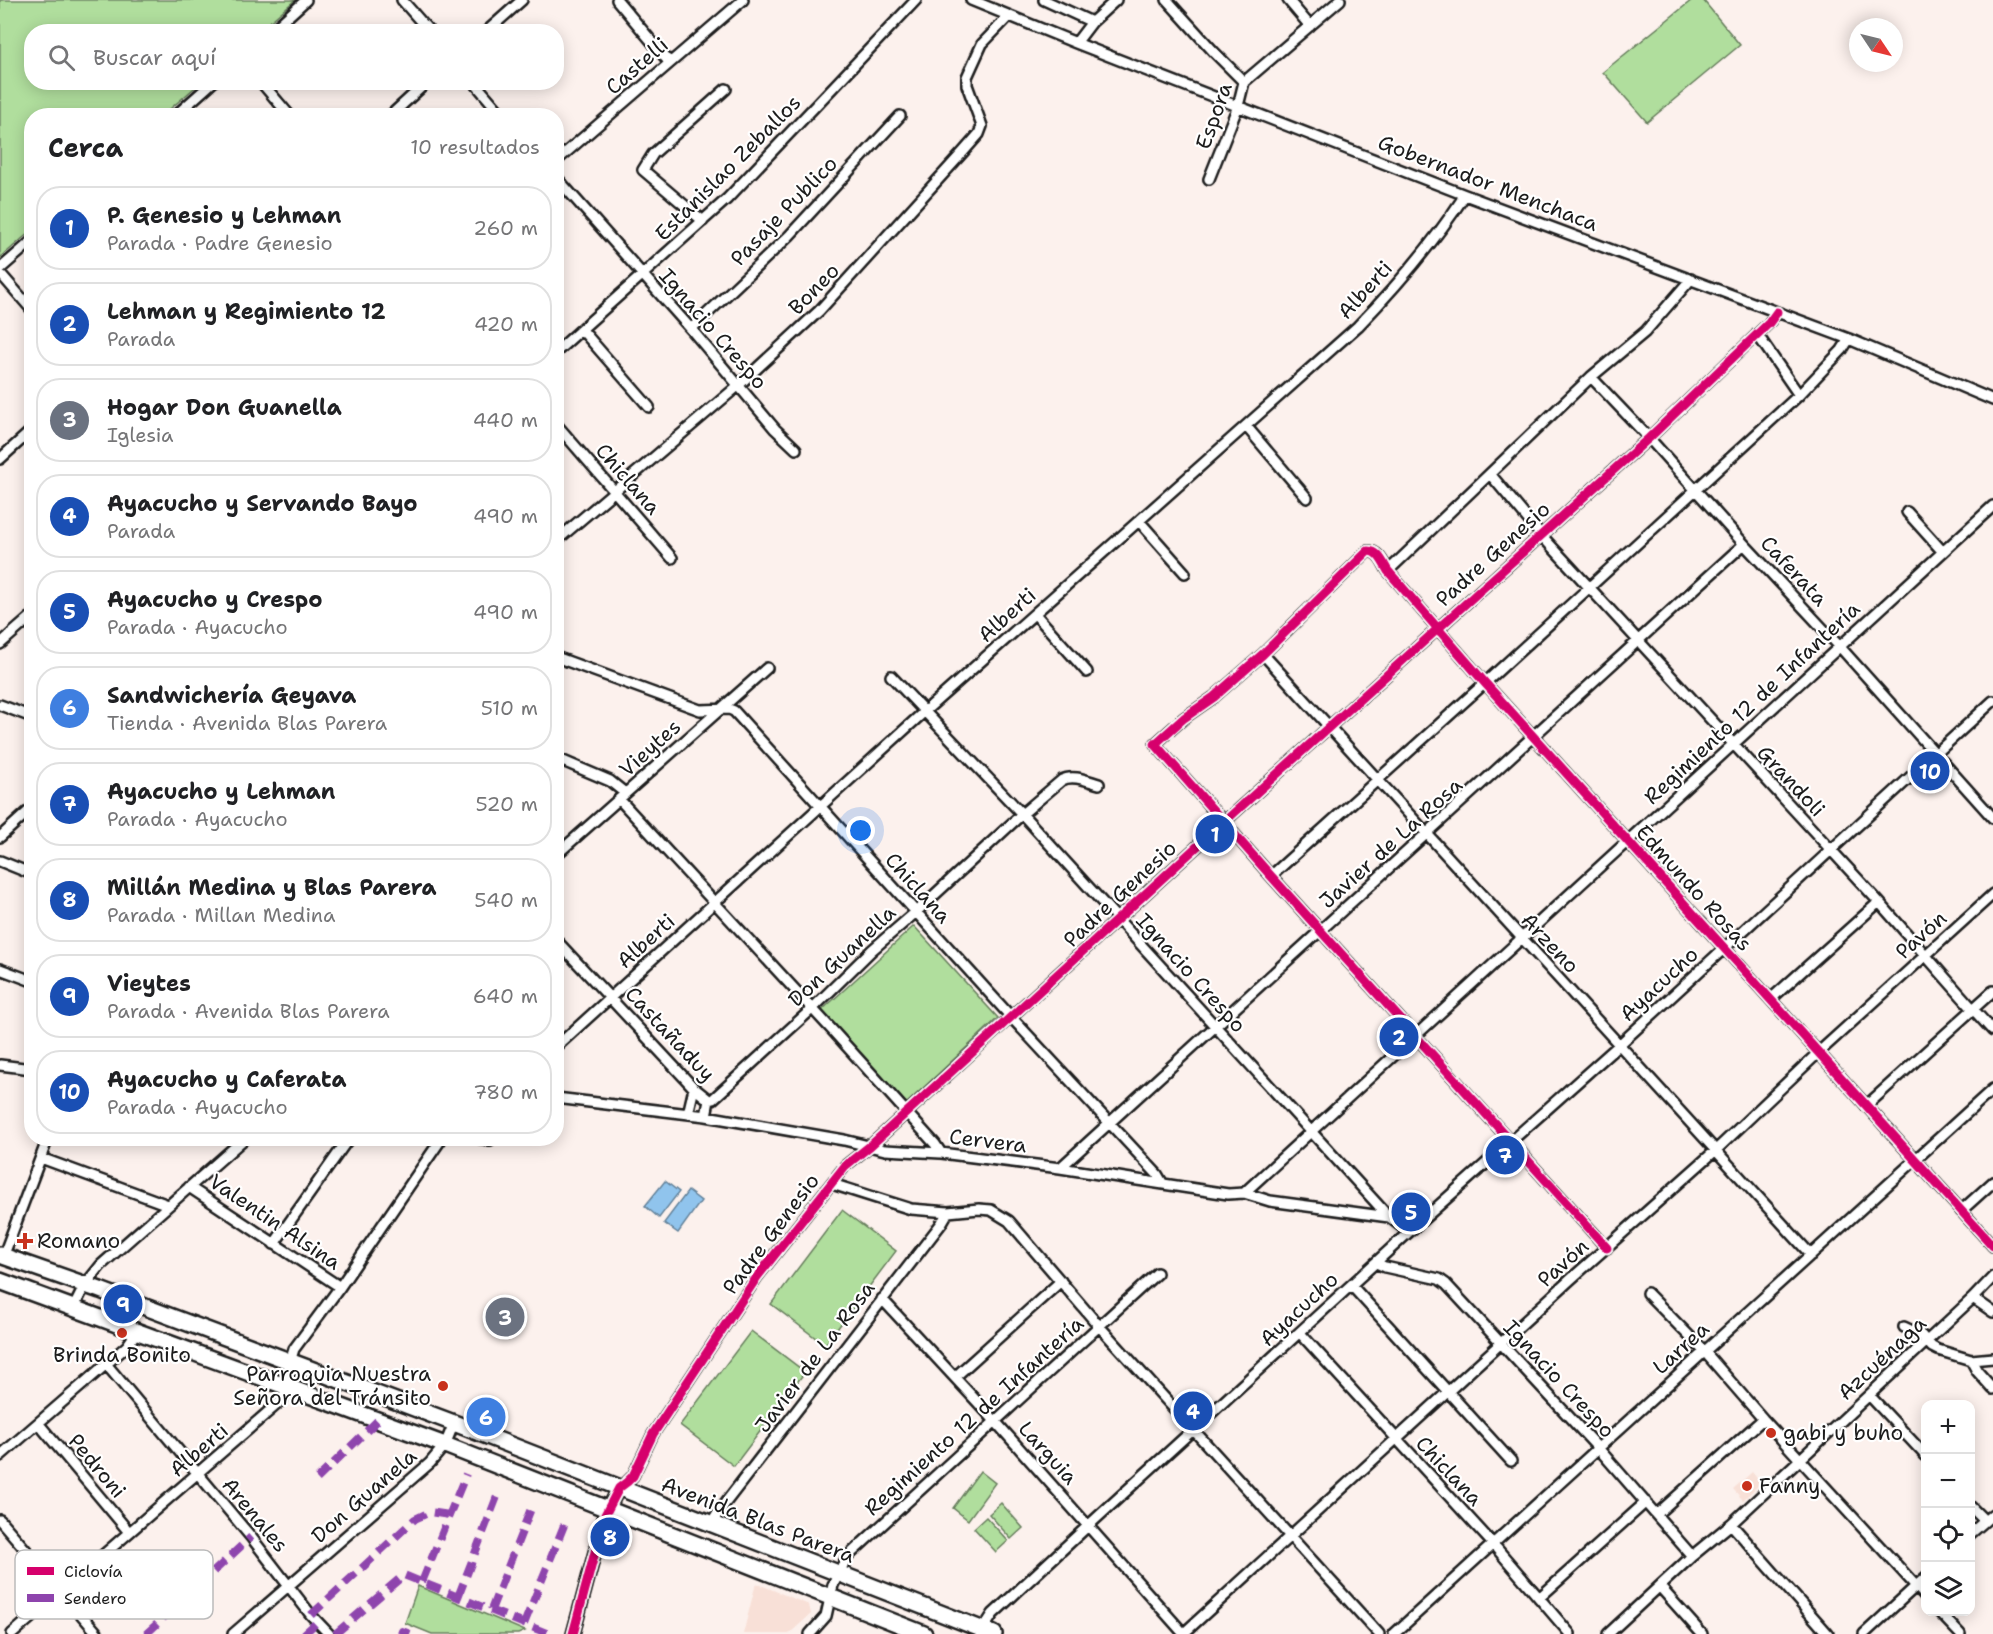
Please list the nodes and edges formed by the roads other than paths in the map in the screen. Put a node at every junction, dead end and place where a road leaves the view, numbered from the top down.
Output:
1 (306, 0) edge
2 (402, 0) edge
3 (522, 0) edge
4 (617, 0) edge
5 (743, 0) edge
6 (916, 0) edge
7 (971, 0) edge
8 (1044, 0) edge
9 (1116, 0) edge
10 (1167, 0) edge
11 (1288, 0) edge
12 (1340, 0) edge
13 (1009, 16) junction
14 (1092, 22) junction
15 (279, 24) edge
16 (423, 24) edge
17 (495, 24) edge
18 (1310, 26) junction
19 (1076, 43) junction
20 (669, 62) junction
21 (1245, 82) junction
22 (726, 89) dead end
23 (204, 90) edge
24 (268, 90) edge
25 (419, 90) edge
26 (481, 90) edge
27 (1238, 106) junction
28 (184, 108) edge
29 (283, 108) edge
30 (399, 108) edge
31 (496, 108) edge
32 (900, 116) dead end
33 (564, 153) edge
34 (1209, 179) dead end
35 (564, 186) edge
36 (1465, 195) junction
37 (703, 221) junction
38 (24, 248) edge
39 (0, 271) edge
40 (643, 275) junction
41 (1691, 279) junction
42 (24, 300) edge
43 (1777, 312) junction
44 (691, 329) junction
45 (582, 330) junction
46 (1757, 334) junction
47 (1849, 339) junction
48 (564, 345) edge
49 (1591, 377) junction
50 (739, 385) junction
51 (1799, 395) junction
52 (1993, 399) edge
53 (649, 407) dead end
54 (1246, 426) junction
55 (564, 433) edge
56 (24, 437) edge
57 (1649, 438) junction
58 (796, 449) dead end
59 (0, 459) edge
60 (1490, 474) junction
61 (1696, 490) junction
62 (615, 492) junction
63 (1307, 498) dead end
64 (1993, 506) edge
65 (1907, 512) dead end
66 (1139, 521) junction
67 (564, 535) edge
68 (1541, 535) junction
69 (1744, 544) junction
70 (1943, 552) junction
71 (672, 558) dead end
72 (1388, 571) junction
73 (1185, 573) dead end
74 (1590, 587) junction
75 (1035, 614) junction
76 (24, 623) edge
77 (1437, 629) junction
78 (1640, 640) junction
79 (0, 644) edge
80 (1840, 647) junction
81 (1263, 654) junction
82 (564, 660) edge
83 (767, 668) dead end
84 (1087, 672) dead end
85 (891, 676) dead end
86 (1485, 683) junction
87 (1993, 701) edge
88 (0, 705) edge
89 (720, 710) junction
90 (925, 711) junction
91 (24, 714) edge
92 (1329, 728) junction
93 (1534, 738) junction
94 (1734, 745) junction
95 (1936, 753) junction
96 (564, 762) edge
97 (1377, 781) junction
98 (1100, 784) dead end
99 (622, 796) junction
100 (821, 807) junction
101 (1022, 813) junction
102 (24, 815) edge
103 (1993, 818) edge
104 (1225, 822) junction
105 (1427, 835) junction
106 (0, 837) edge
107 (1627, 842) junction
108 (564, 848) edge
109 (1830, 850) junction
110 (0, 861) edge
111 (24, 871) edge
112 (1271, 876) junction
113 (1993, 894) edge
114 (1879, 902) junction
115 (716, 903) junction
116 (916, 912) junction
117 (1119, 920) junction
118 (1320, 931) junction
119 (1521, 939) junction
120 (1724, 947) junction
121 (564, 948) edge
122 (1925, 956) junction
123 (0, 969) edge
124 (24, 978) edge
125 (1993, 991) edge
126 (610, 997) junction
127 (1771, 999) junction
128 (813, 1008) junction
129 (1973, 1010) junction
130 (1012, 1018) junction
131 (1215, 1027) junction
132 (1993, 1031) edge
133 (1415, 1037) junction
134 (564, 1040) edge
135 (1619, 1045) junction
136 (1819, 1052) junction
137 (0, 1065) edge
138 (24, 1068) edge
139 (694, 1088) junction
140 (1993, 1089) edge
141 (564, 1099) edge
142 (709, 1100) junction
143 (1866, 1106) junction
144 (906, 1112) junction
145 (688, 1114) junction
146 (706, 1116) junction
147 (1110, 1122) junction
148 (1312, 1131) junction
149 (1511, 1142) junction
150 (45, 1146) edge
151 (236, 1146) edge
152 (344, 1146) edge
153 (437, 1146) edge
154 (870, 1146) junction
155 (1716, 1150) junction
156 (941, 1153) junction
157 (41, 1158) junction
158 (1916, 1160) junction
159 (1060, 1168) junction
160 (1993, 1182) edge
161 (831, 1184) junction
162 (1163, 1184) junction
163 (189, 1187) junction
164 (1244, 1193) junction
165 (168, 1205) junction
166 (1961, 1211) junction
167 (948, 1212) junction
168 (1389, 1217) junction
169 (1409, 1232) junction
170 (274, 1244) junction
171 (1993, 1246) edge
172 (1607, 1248) junction
173 (1811, 1255) junction
174 (2, 1256) edge
175 (1376, 1263) junction
176 (1157, 1273) dead end
177 (1993, 1277) edge
178 (0, 1281) edge
179 (1061, 1281) junction
180 (85, 1285) junction
181 (1351, 1285) junction
182 (340, 1287) junction
183 (1647, 1293) dead end
184 (1973, 1298) junction
185 (882, 1299) junction
186 (73, 1308) junction
187 (1993, 1312) edge
188 (1099, 1326) junction
189 (1904, 1327) dead end
190 (138, 1330) junction
191 (1300, 1333) junction
192 (1926, 1342) junction
193 (1502, 1343) junction
194 (1704, 1351) junction
195 (1993, 1358) edge
196 (1971, 1360) junction
197 (290, 1362) junction
198 (106, 1364) junction
199 (955, 1377) junction
200 (288, 1386) junction
201 (1993, 1389) edge
202 (1448, 1393) junction
203 (1869, 1395) junction
204 (1763, 1419) junction
205 (994, 1420) junction
206 (38, 1423) junction
207 (454, 1423) junction
208 (1193, 1431) junction
209 (1396, 1440) junction
210 (445, 1445) junction
211 (1598, 1448) junction
212 (1924, 1454) edge
213 (0, 1456) edge
214 (1799, 1458) junction
215 (1511, 1461) dead end
216 (198, 1475) junction
217 (619, 1488) junction
218 (1646, 1502) junction
219 (607, 1508) junction
220 (1973, 1508) edge
221 (1657, 1514) junction
222 (1993, 1514) edge
223 (0, 1520) edge
224 (1985, 1521) junction
225 (1731, 1524) junction
226 (711, 1525) junction
227 (1089, 1525) junction
228 (1975, 1530) edge
229 (129, 1532) junction
230 (1289, 1536) junction
231 (1493, 1544) junction
232 (26, 1550) edge
233 (108, 1550) edge
234 (1692, 1556) junction
235 (838, 1573) junction
236 (1921, 1582) edge
237 (288, 1585) junction
238 (1916, 1586) junction
239 (1660, 1587) junction
240 (1921, 1592) edge
241 (831, 1597) junction
242 (1539, 1598) junction
243 (1944, 1616) edge
244 (29, 1619) edge
245 (85, 1619) edge
246 (986, 1632) edge
247 (12, 1634) edge
248 (98, 1634) edge
249 (233, 1634) edge
250 (328, 1634) edge
251 (573, 1634) edge
252 (810, 1634) edge
253 (924, 1634) edge
254 (1184, 1634) edge
255 (1378, 1634) edge
256 (1394, 1634) edge
257 (1570, 1634) edge
258 (1608, 1634) edge
259 (1702, 1634) edge
260 (1828, 1634) edge
261 (1864, 1634) edge
262 (1960, 1634) edge

1 - 15 street
2 - 16 street
3 - 17 street
4 - 20 street
5 - 20 street, Castelli
6 - 37 street, Estanislao Zeballos
7 - 13 street, Gobernador Menchaca
8 - 14 street
9 - 14 street
10 - 21 street
11 - 18 street
12 - 18 street, Espora
13 - 19 street, Gobernador Menchaca
13 - 50 street, Boneo
14 - 19 street
18 - 21 street, Espora
19 - 27 street, Gobernador Menchaca
20 - 33 street, Castelli
21 - 27 street, Espora
22 - 37 street
23 - 28 street
24 - 29 street
25 - 30 street
26 - 31 street
27 - 34 street, Espora
27 - 36 street, Gobernador Menchaca
32 - 44 street, Pasaje Publico
35 - 40 street, Ignacio Crespo
36 - 41 street, Gobernador Menchaca
36 - 54 street, Alberti
37 - 40 street, Estanislao Zeballos
38 - 39 street
39 - 42 street
40 - 44 street, Ignacio Crespo
40 - 45 street, Estanislao Zeballos
41 - 43 street, Gobernador Menchaca
41 - 49 street
43 - 46 street, Padre Genesio
43 - 47 street, Gobernador Menchaca
44 - 50 street, Ignacio Crespo
45 - 48 street, Estanislao Zeballos
45 - 53 street
46 - 51 street
46 - 57 street, Padre Genesio
47 - 51 street
47 - 52 street, Gobernador Menchaca
49 - 57 street, Caferata
49 - 60 street
50 - 58 street, Ignacio Crespo
50 - 62 street, Boneo
51 - 61 street
54 - 63 street
54 - 66 street, Alberti
55 - 62 street, Chiclana
56 - 59 street
57 - 61 street, Caferata
57 - 68 street, Padre Genesio
60 - 68 street, Grandoli
60 - 72 street
61 - 69 street, Caferata
61 - 74 street
62 - 67 street, Boneo
62 - 71 street, Chiclana
64 - 70 street, Regimiento 12 de Infantería
65 - 70 street
66 - 73 street
66 - 75 street, Alberti
68 - 74 street, Grandoli
68 - 77 street, Padre Genesio
69 - 78 street, Javier de La Rosa
69 - 80 street, Caferata
70 - 80 street, Regimiento 12 de Infantería
72 - 77 street, Edmundo Rosas
72 - 81 street, Edmundo Rosas
74 - 78 street, Grandoli
74 - 86 street
75 - 84 street
75 - 90 street, Alberti
76 - 79 street
77 - 86 street, Edmundo Rosas
77 - 92 street, Padre Genesio
78 - 93 street, Javier de La Rosa
78 - 94 street, Grandoli
80 - 94 street, Regimiento 12 de Infantería
80 - 95 street, Caferata
81 - 92 street, Arzeno
81 - 104 street
82 - 89 street, Chiclana
83 - 89 street, Vieytes
85 - 90 street, Ignacio Crespo
86 - 93 street, Edmundo Rosas
86 - 97 street
87 - 95 street, Ayacucho
88 - 91 street
89 - 99 street, Vieytes
89 - 100 street, Chiclana
90 - 100 street, Alberti
90 - 101 street, Ignacio Crespo
92 - 97 street, Arzeno
92 - 104 street, Padre Genesio
93 - 105 street, Javier de La Rosa
93 - 107 street, Edmundo Rosas
94 - 107 street, Regimiento 12 de Infantería
94 - 109 street, Grandoli
95 - 103 street, Caferata
95 - 109 street, Ayacucho
96 - 99 street
97 - 105 street, Arzeno
97 - 112 street
98 - 101 street, Don Guanella
99 - 108 street, Vieytes
99 - 115 street
100 - 115 street, Alberti
100 - 116 street, Chiclana
101 - 116 street, Don Guanella
101 - 117 street, Ignacio Crespo
102 - 106 street
104 - 112 street
104 - 117 street, Padre Genesio
105 - 118 street, Javier de La Rosa
105 - 119 street, Arzeno
107 - 119 street, Regimiento 12 de Infantería
107 - 120 street, Edmundo Rosas
109 - 114 street, Grandoli
109 - 120 street, Ayacucho
110 - 111 street
112 - 118 street
113 - 122 street, Pavón
114 - 122 street, Grandoli
114 - 127 street
115 - 126 street, Alberti
115 - 128 street
116 - 128 street, Don Guanella
116 - 130 street, Chiclana
117 - 130 street, Padre Genesio
117 - 131 street, Ignacio Crespo
118 - 131 street, Javier de La Rosa
118 - 133 street
119 - 133 street, Regimiento 12 de Infantería
119 - 135 street, Arzeno
120 - 127 street, Edmundo Rosas
120 - 135 street, Ayacucho
121 - 126 street, Castañaduy
122 - 129 street, Grandoli
122 - 136 street, Pavón
123 - 124 street
125 - 129 street
126 - 134 street, Alberti
126 - 139 street, Castañaduy
127 - 136 street, Edmundo Rosas
128 - 142 street, Don Guanella
128 - 144 street
129 - 132 street, Grandoli
129 - 143 street
130 - 144 street, Padre Genesio
130 - 147 street, Chiclana
131 - 147 street, Javier de La Rosa
131 - 148 street, Ignacio Crespo
133 - 148 street, Regimiento 12 de Infantería
133 - 149 street
135 - 149 street, Ayacucho
135 - 155 street, Arzeno
136 - 143 street, Edmundo Rosas
136 - 155 street, Pavón
137 - 138 street
139 - 142 street, Castañaduy
139 - 145 street
140 - 158 street, Larrea
141 - 145 street, Cervera
142 - 146 street
143 - 158 street, Edmundo Rosas
144 - 154 street, Padre Genesio
144 - 156 street
145 - 146 street, Cervera
146 - 154 street, Cervera
147 - 159 street, Javier de La Rosa
147 - 162 street, Chiclana
148 - 164 street, Regimiento 12 de Infantería
148 - 168 street, Ignacio Crespo
149 - 169 street, Ayacucho
149 - 172 street
150 - 157 street
151 - 163 street
152 - 170 street
153 - 182 street, Alberti
154 - 156 street, Cervera
154 - 161 street, Padre Genesio
155 - 172 street, Pavón
155 - 173 street, Arzeno
156 - 159 street, Cervera
157 - 165 street
157 - 174 street
158 - 166 street, Edmundo Rosas
158 - 173 street, Larrea
159 - 162 street, Cervera
160 - 166 street
161 - 167 street
161 - 217 street, Padre Genesio
162 - 164 street, Cervera
163 - 165 street
163 - 170 street, Valentin Alsina
164 - 168 street, Cervera
165 - 180 street
166 - 171 street, Edmundo Rosas
167 - 179 street
167 - 185 street, Javier de La Rosa
168 - 169 street, Cervera
169 - 175 street, Ayacucho
170 - 182 street, Valentin Alsina
172 - 193 street, Pavón
173 - 194 street, Larrea
174 - 180 main road, Avenida Blas Parera
175 - 181 street, Ayacucho
175 - 193 street, Ignacio Crespo
176 - 188 street, Regimiento 12 de Infantería
177 - 184 street, Azcuénaga
178 - 186 main road, Avenida Blas Parera
179 - 188 street
179 - 199 street
180 - 186 street
180 - 197 main road, Avenida Blas Parera
181 - 191 street, Ayacucho
181 - 202 street
182 - 197 street, Alberti
183 - 194 street
184 - 187 street
184 - 192 street, Azcuénaga
185 - 199 street, Larguia
185 - 226 street, Javier de La Rosa
186 - 190 main road, Avenida Blas Parera
188 - 205 street, Regimiento 12 de Infantería
188 - 208 street
189 - 192 street
190 - 198 street
190 - 200 main road, Avenida Blas Parera
191 - 208 street, Ayacucho
191 - 209 street, Chiclana
192 - 196 street
192 - 203 street, Azcuénaga
193 - 202 street, Pavón
193 - 211 street, Ignacio Crespo
194 - 204 street
194 - 211 street, Larrea
195 - 196 street
196 - 201 street
197 - 200 street, Alberti
197 - 207 main road, Avenida Blas Parera
198 - 206 street
198 - 216 street, Arenales
199 - 205 street, Larguia
200 - 210 main road, Avenida Blas Parera
200 - 216 street, Alberti
202 - 209 street, Pavón
202 - 215 street
203 - 212 street
203 - 214 street, Azcuénaga
204 - 214 street
204 - 221 street
205 - 227 street, Larguia
205 - 235 street, Regimiento 12 de Infantería
206 - 213 street
206 - 229 street, Pedroni
207 - 210 street, Don Guanela
207 - 217 main road, Avenida Blas Parera
208 - 227 street, Ayacucho
208 - 230 street
209 - 230 street, Pavón
209 - 231 street, Chiclana
210 - 219 main road, Avenida Blas Parera
210 - 237 street, Don Guanela
211 - 218 street, Ignacio Crespo
211 - 231 street, Larrea
214 - 225 street, Azcuénaga
214 - 238 street
216 - 229 street, Alberti
216 - 237 street, Arenales
217 - 219 street, Padre Genesio
217 - 226 main road, Avenida Blas Parera
218 - 221 street, Ignacio Crespo
218 - 242 street
219 - 241 main road, Avenida Blas Parera
219 - 251 street, Padre Genesio
220 - 224 street
221 - 234 street, Ignacio Crespo
222 - 224 street
223 - 232 street
224 - 228 street
225 - 234 street, Azcuénaga
225 - 260 street
226 - 235 main road, Avenida Blas Parera
227 - 246 street, Ayacucho
227 - 254 street, Larguia
229 - 233 street, Alberti
230 - 254 street, Pavón
230 - 255 street
231 - 242 street, Chiclana
231 - 256 street, Larrea
234 - 239 street, Azcuénaga
235 - 241 street, Regimiento 12 de Infantería
235 - 246 main road, Avenida Blas Parera
236 - 238 street
237 - 249 street, Don Guanela
237 - 250 street, Arenales
238 - 240 street
238 - 261 street
239 - 258 street, Azcuénaga
239 - 259 street
241 - 252 street, Regimiento 12 de Infantería
241 - 253 main road, Avenida Blas Parera
242 - 257 street, Chiclana
243 - 262 street
244 - 247 street, Alberti
245 - 248 street

